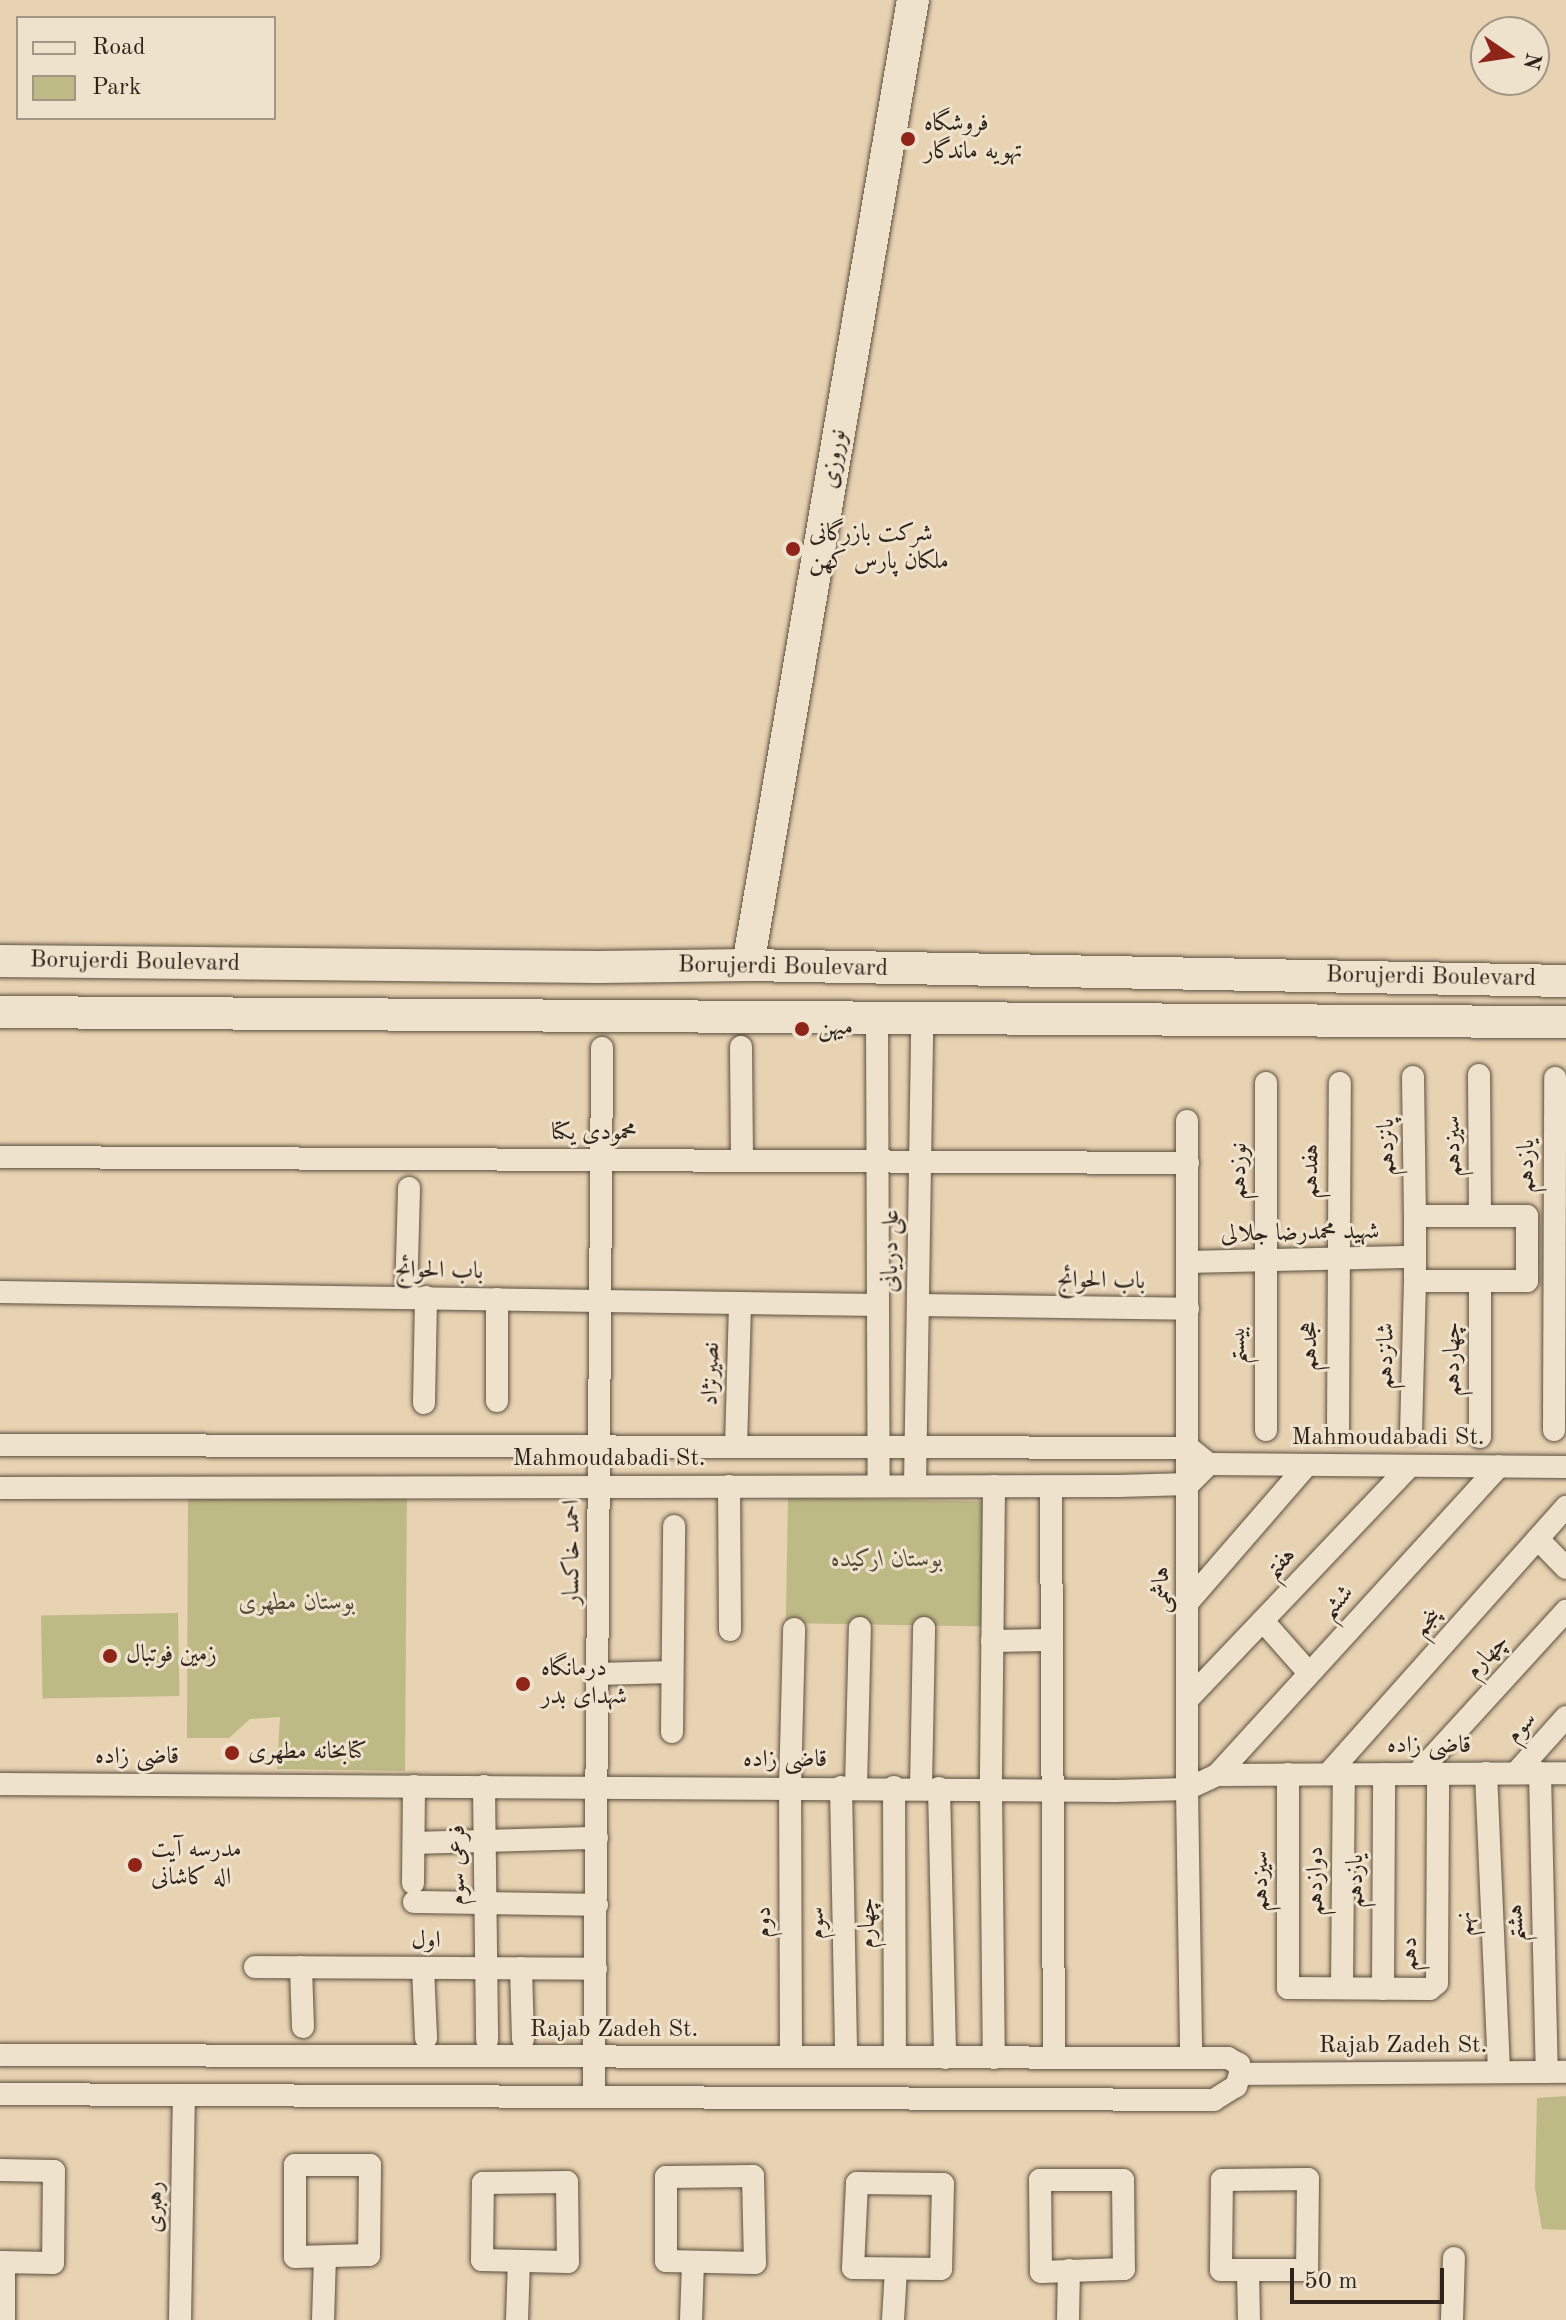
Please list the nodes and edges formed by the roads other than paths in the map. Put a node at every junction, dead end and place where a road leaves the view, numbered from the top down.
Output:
1 (913, 0) edge
2 (0, 961) edge
3 (748, 965) junction
4 (1566, 981) edge
5 (0, 1012) edge
6 (877, 1018) junction
7 (922, 1018) junction
8 (1566, 1022) edge
9 (741, 1047) dead end
10 (602, 1048) dead end
11 (1479, 1075) dead end
12 (1413, 1077) dead end
13 (1555, 1078) dead end
14 (1266, 1083) dead end
15 (1340, 1083) dead end
16 (1187, 1121) dead end
17 (0, 1157) edge
18 (601, 1160) junction
19 (742, 1161) junction
20 (878, 1162) junction
21 (920, 1162) junction
22 (1188, 1163) junction
23 (409, 1188) dead end
24 (1415, 1216) junction
25 (1480, 1216) junction
26 (1527, 1254) junction
27 (1560, 1255) edge
28 (1415, 1257) junction
29 (1337, 1259) junction
30 (1265, 1260) junction
31 (1187, 1262) junction
32 (1415, 1281) junction
33 (1480, 1281) junction
34 (0, 1292) edge
35 (416, 1297) junction
36 (497, 1299) junction
37 (601, 1301) junction
38 (740, 1303) junction
39 (878, 1305) junction
40 (918, 1305) junction
41 (1188, 1309) junction
42 (497, 1401) dead end
43 (424, 1403) dead end
44 (1266, 1430) dead end
45 (1554, 1430) dead end
46 (1338, 1433) dead end
47 (1411, 1433) dead end
48 (1480, 1437) dead end
49 (0, 1445) edge
50 (600, 1446) junction
51 (736, 1447) junction
52 (879, 1447) junction
53 (916, 1447) junction
54 (1189, 1448) junction
55 (1209, 1464) junction
56 (1307, 1465) junction
57 (1410, 1466) junction
58 (1499, 1466) junction
59 (1566, 1467) edge
60 (1189, 1484) junction
61 (879, 1485) junction
62 (915, 1485) junction
63 (599, 1486) junction
64 (729, 1486) junction
65 (994, 1486) junction
66 (1051, 1487) junction
67 (0, 1488) edge
68 (1566, 1507) edge
69 (674, 1526) dead end
70 (1538, 1539) junction
71 (1566, 1568) edge
72 (1189, 1601) junction
73 (1566, 1611) edge
74 (1263, 1621) junction
75 (860, 1628) dead end
76 (924, 1628) dead end
77 (794, 1629) dead end
78 (730, 1630) dead end
79 (1050, 1640) junction
80 (992, 1641) junction
81 (672, 1672) junction
82 (1309, 1673) junction
83 (598, 1674) junction
84 (1189, 1698) junction
85 (1566, 1717) edge
86 (672, 1732) dead end
87 (1486, 1773) junction
88 (1516, 1773) junction
89 (1540, 1773) junction
90 (1566, 1773) edge
91 (1288, 1774) junction
92 (1336, 1774) junction
93 (1384, 1774) junction
94 (1427, 1774) junction
95 (1217, 1775) junction
96 (0, 1784) edge
97 (414, 1786) junction
98 (484, 1786) junction
99 (597, 1786) junction
100 (790, 1787) junction
101 (849, 1787) junction
102 (894, 1787) junction
103 (930, 1788) junction
104 (991, 1788) junction
105 (1187, 1789) junction
106 (1052, 1790) junction
107 (597, 1838) junction
108 (485, 1841) junction
109 (414, 1843) junction
110 (485, 1904) junction
111 (597, 1905) junction
112 (255, 1967) dead end
113 (301, 1967) junction
114 (423, 1968) junction
115 (485, 1968) junction
116 (521, 1968) junction
117 (596, 1969) junction
118 (1288, 1988) joint
119 (1342, 1988) junction
120 (1383, 1989) junction
121 (303, 2027) dead end
122 (426, 2038) dead end
123 (523, 2039) dead end
124 (487, 2040) dead end
125 (0, 2055) edge
126 (596, 2057) junction
127 (791, 2057) junction
128 (846, 2057) junction
129 (895, 2057) junction
130 (945, 2058) junction
131 (994, 2058) junction
132 (1054, 2058) junction
133 (1191, 2058) junction
134 (1234, 2066) junction
135 (1499, 2072) junction
136 (1556, 2072) edge
137 (0, 2094) edge
138 (184, 2095) junction
139 (594, 2097) junction
140 (0, 2170) edge
141 (325, 2257) junction
142 (1454, 2258) dead end
143 (519, 2261) junction
144 (2, 2262) edge
145 (693, 2262) junction
146 (896, 2269) junction
147 (1069, 2270) junction
148 (1248, 2270) junction
149 (4, 2320) edge
150 (180, 2320) edge
151 (323, 2320) edge
152 (517, 2320) edge
153 (691, 2320) edge
154 (893, 2320) edge
155 (1068, 2320) edge
156 (1249, 2320) edge
157 (1452, 2320) edge

1 - 3 main road, نوروزی
2 - 3 main road, Borujerdi Boulevard
3 - 4 main road, Borujerdi Boulevard
5 - 6 main road, Borujerdi Boulevard
6 - 7 main road, Borujerdi Boulevard
6 - 20 street
7 - 8 main road, Borujerdi Boulevard
7 - 21 street, علی دریانی
9 - 19 street
10 - 18 street, احمد خاکسار
11 - 25 street, سیزدهم
12 - 24 street, پانزدهم
13 - 27 street, یازدهم
14 - 30 street, نوزدهم
15 - 29 street, هفدهم
16 - 22 street, هاشمی
17 - 18 street, محمودی یکتا
18 - 19 street, محمودی یکتا
18 - 37 street, احمد خاکسار
19 - 20 street, محمودی یکتا
20 - 21 street, محمودی یکتا
20 - 39 street
21 - 22 street, محمودی یکتا
21 - 40 street, علی دریانی
22 - 31 street, هاشمی
23 - 35 street
24 - 25 street, شهید محمدرضا جلالی
24 - 28 street, شهید محمدرضا جلالی
25 - 26 street, شهید محمدرضا جلالی
26 - 27 street
26 - 33 street, شهید محمدرضا جلالی
27 - 45 street
28 - 29 street, شهید محمدرضا جلالی
28 - 32 street, شهید محمدرضا جلالی
29 - 30 street, شهید محمدرضا جلالی
29 - 46 street, هجدهم
30 - 31 street, شهید محمدرضا جلالی
30 - 44 street, بیستم
31 - 41 street, هاشمی
32 - 33 street, شهید محمدرضا جلالی
32 - 47 street, شانزدهم
33 - 48 street, چهاردهم
34 - 35 street, باب الحوائج
35 - 36 street, باب الحوائج
35 - 43 street
36 - 37 street, باب الحوائج
36 - 42 street
37 - 38 street, باب الحوائج
37 - 50 street, احمد خاکسار
38 - 39 street, باب الحوائج
38 - 51 street, نصیرنژاد
39 - 52 street
40 - 41 street, باب الحوائج
40 - 53 street, علی دریانی
41 - 54 street, هاشمی
49 - 50 street, Mahmoudabadi St.
50 - 51 street, Mahmoudabadi St.
50 - 63 street, احمد خاکسار
51 - 52 street, Mahmoudabadi St.
52 - 53 street, Mahmoudabadi St.
52 - 61 street
53 - 54 street, Mahmoudabadi St.
53 - 62 street, علی دریانی
54 - 55 street
54 - 60 street, هاشمی
55 - 56 street, Mahmoudabadi St.
55 - 60 street
56 - 57 street, Mahmoudabadi St.
56 - 72 street
57 - 58 street, Mahmoudabadi St.
57 - 74 street, هفتم
58 - 59 street, Mahmoudabadi St.
58 - 82 street, ششم
60 - 66 street, Mahmoudabadi St.
60 - 72 street, هاشمی
61 - 62 street, Mahmoudabadi St.
61 - 64 street, Mahmoudabadi St.
62 - 65 street, Mahmoudabadi St.
63 - 64 street, Mahmoudabadi St.
63 - 67 street, Mahmoudabadi St.
63 - 83 street, احمد خاکسار
64 - 78 street
65 - 66 street, Mahmoudabadi St.
65 - 80 street
66 - 79 street
68 - 70 street, پنجم
69 - 81 street
70 - 71 street
70 - 92 street, پنجم
72 - 84 street, هاشمی
73 - 94 street, چهارم
74 - 82 street
74 - 84 street, هفتم
75 - 101 street, سوم
76 - 103 street
77 - 100 street, دوم
79 - 80 street
79 - 106 street
80 - 104 street
81 - 83 street
81 - 86 street
82 - 95 street, ششم
83 - 99 street, احمد خاکسار
84 - 105 street, هاشمی
85 - 88 street, سوم
87 - 88 street, قاضی زاده
87 - 94 street, قاضی زاده
87 - 135 street, نهم
88 - 89 street, قاضی زاده
89 - 90 street, قاضی زاده
89 - 136 street, هشتم
91 - 92 street, قاضی زاده
91 - 95 street, قاضی زاده
91 - 118 street, سیزدهم
92 - 93 street, قاضی زاده
92 - 119 street, دوازدهم
93 - 94 street, قاضی زاده
93 - 120 street, یازدهم
94 - 120 street, دهم
95 - 105 street, قاضی زاده
96 - 97 street, قاضی زاده
97 - 98 street, قاضی زاده
97 - 109 street
98 - 99 street, قاضی زاده
98 - 108 street, فرعی سوم
99 - 100 street, قاضی زاده
99 - 107 street, احمد خاکسار
100 - 101 street, قاضی زاده
100 - 127 street, دوم
101 - 102 street, قاضی زاده
101 - 128 street, سوم
102 - 103 street, قاضی زاده
102 - 129 street, چهارم
103 - 104 street, قاضی زاده
103 - 130 street
104 - 106 street, قاضی زاده
104 - 131 street
105 - 106 street, قاضی زاده
105 - 133 street, هاشمی
106 - 132 street
107 - 108 street
107 - 111 street, احمد خاکسار
108 - 109 street
108 - 110 street, فرعی سوم
109 - 110 street
110 - 111 street
110 - 115 street, فرعی سوم
111 - 117 street, احمد خاکسار
112 - 113 street, اول
113 - 114 street, اول
113 - 121 street
114 - 115 street, اول
114 - 122 street
115 - 116 street, اول
115 - 124 street, فرعی سوم
116 - 117 street, اول
116 - 123 street
117 - 126 street, احمد خاکسار
118 - 119 street, دهم
119 - 120 street, دهم
125 - 126 street, Rajab Zadeh St.
126 - 127 street, Rajab Zadeh St.
126 - 139 street, احمد خاکسار
127 - 128 street, Rajab Zadeh St.
128 - 129 street, Rajab Zadeh St.
129 - 130 street, Rajab Zadeh St.
130 - 131 street, Rajab Zadeh St.
131 - 132 street, Rajab Zadeh St.
132 - 133 street, Rajab Zadeh St.
133 - 134 street, Rajab Zadeh St.
134 - 135 street, Rajab Zadeh St.
134 - 139 street
135 - 136 street, Rajab Zadeh St.
137 - 138 street
138 - 139 street
138 - 150 street, رهبری
140 - 144 street
141 - 141 street
141 - 151 street
142 - 157 street
143 - 143 street
143 - 152 street
144 - 149 street
145 - 145 street
145 - 153 street
146 - 146 street
146 - 154 street
147 - 147 street
147 - 155 street
148 - 148 street
148 - 156 street

